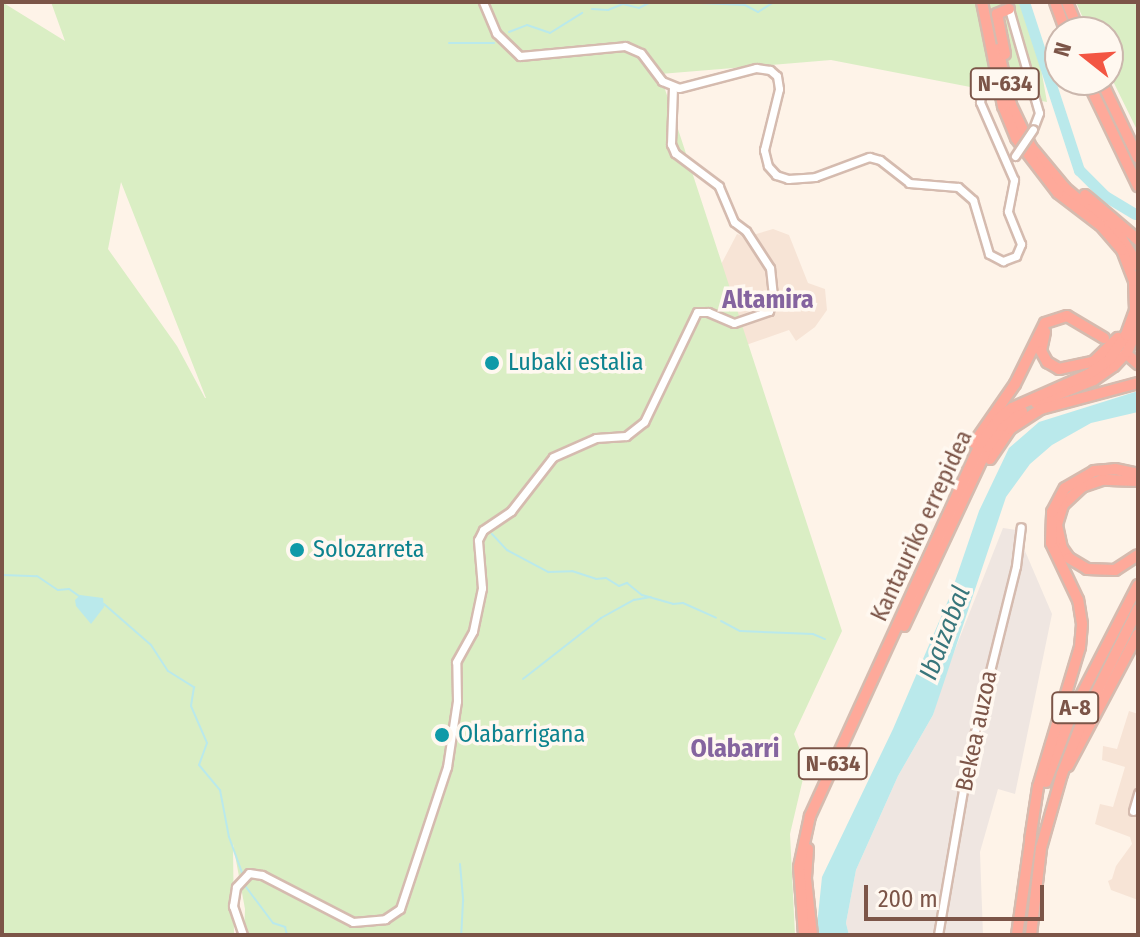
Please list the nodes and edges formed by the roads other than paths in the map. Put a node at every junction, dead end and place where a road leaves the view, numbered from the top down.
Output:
1 (483, 2) edge
2 (982, 2) edge
3 (989, 2) edge
4 (999, 2) edge
5 (1009, 9) junction
6 (996, 74) junction
7 (673, 87) junction
8 (1002, 87) junction
9 (984, 89) junction
10 (1095, 96) edge
11 (1109, 96) edge
12 (1138, 158) edge
13 (1039, 159) junction
14 (1008, 165) junction
15 (1138, 186) edge
16 (1138, 240) edge
17 (1138, 265) edge
18 (1135, 287) junction
19 (1082, 323) junction
20 (1138, 327) edge
21 (1104, 338) dead end
22 (1138, 383) edge
23 (1138, 474) edge
24 (1138, 481) edge
25 (950, 509) junction
26 (1021, 527) dead end
27 (1138, 555) edge
28 (927, 577) junction
29 (1138, 585) edge
30 (1138, 609) edge
31 (1138, 634) edge
32 (1062, 774) junction
33 (1138, 793) edge
34 (1133, 811) dead end
35 (1030, 840) junction
36 (243, 935) edge
37 (804, 935) edge
38 (812, 935) edge
39 (938, 935) edge
40 (1017, 935) edge
41 (1031, 935) edge

1 - 7 street
2 - 6 highway, Kantauriko errepidea / N-634
3 - 8 highway, Kantauriko errepidea / N-634
4 - 5 highway
5 - 8 highway, N-634
5 - 14 street, bridge
6 - 8 highway, Kantauriko errepidea / N-634
6 - 9 street
7 - 14 street
7 - 36 street
8 - 9 street
8 - 13 highway, Kantauriko errepidea / N-634
8 - 18 highway, Kantauriko errepidea / N-634
9 - 14 street
10 - 15 highway
11 - 12 highway
13 - 16 highway
13 - 17 highway, Kantauriko errepidea / N-634
18 - 19 highway
18 - 25 highway, Kantauriko errepidea / N-634
19 - 21 highway
19 - 25 highway
20 - 28 highway, Kantauriko errepidea / N-634
22 - 28 highway
23 - 35 highway
24 - 27 highway
25 - 37 highway, Kantauriko errepidea / N-634
26 - 39 street, Bekea auzoa
28 - 38 highway, Kantauriko errepidea / N-634
29 - 35 highway, A-8
30 - 32 highway, A-8
31 - 32 highway
32 - 41 highway, A-8
33 - 34 street
35 - 40 highway, A-8

